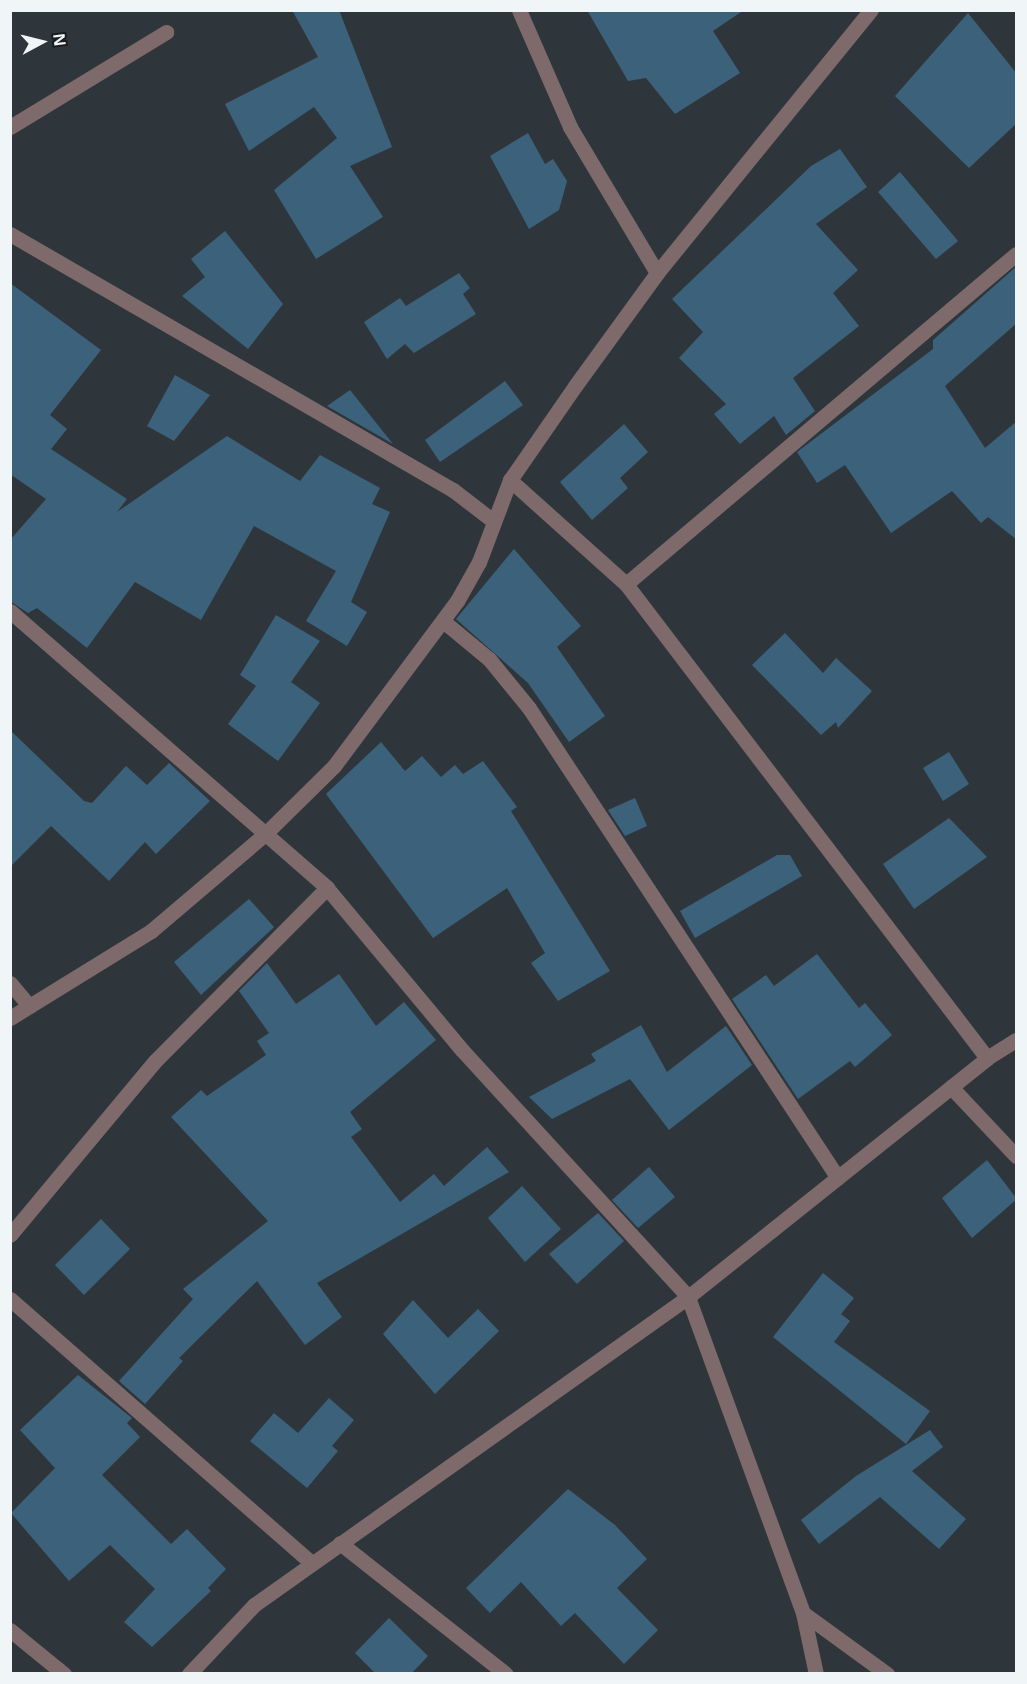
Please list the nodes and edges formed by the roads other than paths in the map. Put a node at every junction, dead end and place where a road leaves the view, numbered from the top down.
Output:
1 (519, 10) edge
2 (872, 10) edge
3 (166, 32) dead end
4 (10, 127) edge
5 (10, 234) edge
6 (1017, 254) edge
7 (657, 273) junction
8 (510, 480) junction
9 (492, 520) junction
10 (626, 584) junction
11 (10, 611) edge
12 (443, 621) junction
13 (265, 834) junction
14 (327, 888) junction
15 (10, 983) edge
16 (29, 1006) junction
17 (10, 1018) edge
18 (1017, 1040) edge
19 (987, 1058) junction
20 (951, 1087) junction
21 (1017, 1156) edge
22 (838, 1178) junction
23 (10, 1235) edge
24 (688, 1297) junction
25 (10, 1299) edge
26 (340, 1543) junction
27 (312, 1563) junction
28 (803, 1613) junction
29 (10, 1630) edge
30 (64, 1674) edge
31 (189, 1674) edge
32 (506, 1674) edge
33 (816, 1674) edge
34 (887, 1674) edge

1 - 7 street
2 - 7 street
3 - 4 street
5 - 9 street
6 - 10 street
7 - 8 street
8 - 9 street
8 - 10 street
9 - 12 street
10 - 19 street
11 - 13 street
12 - 13 street
12 - 22 street
13 - 14 street
13 - 16 street
14 - 23 street
14 - 24 street
15 - 16 street
16 - 17 street
18 - 19 street
19 - 20 street
20 - 21 street
20 - 22 street
22 - 24 street
24 - 26 street
24 - 28 street
25 - 27 street
26 - 27 street
26 - 32 street
27 - 31 street
28 - 33 street
28 - 34 street
29 - 30 street

